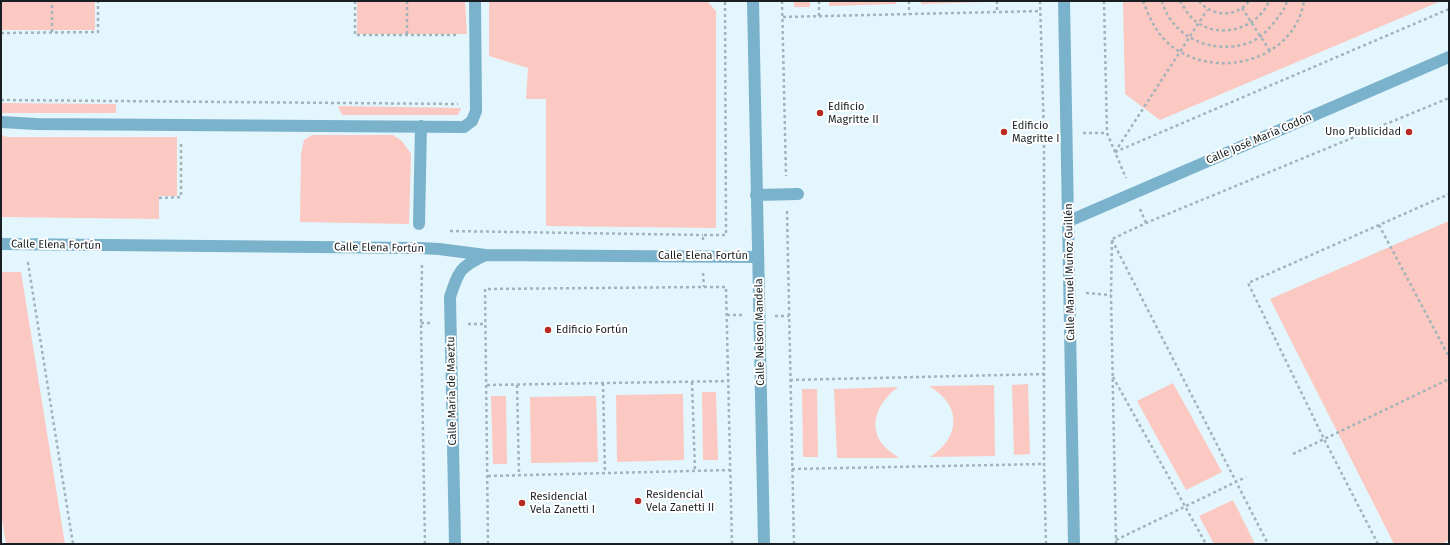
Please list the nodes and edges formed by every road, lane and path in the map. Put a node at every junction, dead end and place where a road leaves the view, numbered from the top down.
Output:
1 (52, 1) edge
2 (98, 1) edge
3 (355, 1) edge
4 (407, 1) edge
5 (475, 1) edge
6 (724, 1) edge
7 (753, 1) edge
8 (782, 1) edge
9 (819, 1) edge
10 (909, 1) edge
11 (997, 1) edge
12 (1040, 1) edge
13 (1064, 1) edge
14 (1104, 1) edge
15 (1142, 1) edge
16 (1162, 1) edge
17 (1180, 1) edge
18 (1199, 1) edge
19 (1249, 1) edge
20 (1269, 1) edge
21 (1286, 1) edge
22 (1304, 1) edge
23 (1242, 8) junction
24 (1449, 9) edge
25 (1206, 10) junction
26 (1041, 11) junction
27 (997, 12) junction
28 (909, 14) junction
29 (819, 16) junction
30 (783, 17) junction
31 (1251, 22) junction
32 (1198, 23) junction
33 (52, 32) junction
34 (1, 33) edge
35 (407, 35) junction
36 (461, 35) dead end
37 (1260, 36) junction
38 (1188, 37) junction
39 (1180, 50) junction
40 (1270, 51) junction
41 (1449, 57) edge
42 (1449, 98) edge
43 (1, 100) edge
44 (462, 104) dead end
45 (1, 122) edge
46 (421, 126) junction
47 (181, 134) dead end
48 (1115, 152) junction
49 (1133, 193) junction
50 (792, 194) junction
51 (1449, 194) edge
52 (756, 195) junction
53 (159, 198) dead end
54 (1069, 221) junction
55 (1146, 223) junction
56 (419, 224) dead end
57 (1379, 225) junction
58 (447, 231) dead end
59 (703, 235) junction
60 (1112, 239) junction
61 (1, 244) edge
62 (426, 248) junction
63 (485, 255) junction
64 (703, 256) junction
65 (758, 257) junction
66 (36, 263) dead end
67 (415, 265) dead end
68 (422, 265) junction
69 (704, 287) junction
70 (1449, 357) edge
71 (1045, 374) junction
72 (1113, 376) junction
73 (1449, 379) edge
74 (790, 380) junction
75 (729, 381) junction
76 (692, 382) junction
77 (603, 383) junction
78 (487, 385) junction
79 (517, 385) junction
80 (1324, 439) junction
81 (1293, 454) dead end
82 (1044, 464) junction
83 (792, 469) junction
84 (695, 470) junction
85 (730, 470) junction
86 (605, 473) junction
87 (519, 475) junction
88 (488, 476) junction
89 (1246, 477) dead end
90 (1236, 482) junction
91 (1186, 506) junction
92 (1116, 540) junction
93 (73, 544) edge
94 (425, 544) edge
95 (455, 544) edge
96 (488, 544) edge
97 (732, 544) edge
98 (764, 544) edge
99 (794, 544) edge
100 (1046, 544) edge
101 (1074, 544) edge
102 (1116, 544) edge
103 (1206, 544) edge
104 (1268, 544) edge
105 (1378, 544) edge

1 - 33 path
2 - 33 path
3 - 35 path
4 - 35 path
5 - 46 street
6 - 59 path
7 - 52 street, Calle Nelson Mandela
8 - 30 path
9 - 29 path
10 - 28 path
11 - 27 path
12 - 26 path
13 - 54 street, Calle Manuel Muñoz Guillén
14 - 48 path
15 - 39 path
16 - 38 path
17 - 32 path
18 - 25 path
19 - 23 path
20 - 31 path
21 - 37 path
22 - 40 path
23 - 25 path
23 - 31 path
24 - 48 path
25 - 32 path
26 - 27 path
26 - 71 path
27 - 28 path
28 - 29 path
29 - 30 path
30 - 50 path
31 - 32 path
31 - 37 path
32 - 38 path
33 - 34 path
35 - 36 path
37 - 38 path
37 - 40 path
38 - 39 path
39 - 40 path
39 - 48 path
41 - 49 street, Calle José María Codón
42 - 55 path
43 - 44 path
45 - 46 street
46 - 56 street
47 - 53 path
48 - 49 path
49 - 54 street, Calle José María Codón
49 - 55 path
50 - 52 street
50 - 74 path
51 - 57 path
52 - 65 street, Calle Nelson Mandela
54 - 101 street, Calle Manuel Muñoz Guillén
55 - 60 path
57 - 70 path
57 - 80 path
58 - 59 path
59 - 64 path
60 - 72 path
60 - 90 path
61 - 62 street, Calle Elena Fortún
62 - 63 street, Calle Elena Fortún
62 - 68 path
63 - 64 street, Calle Elena Fortún
63 - 95 street, Calle María de Maeztu
64 - 65 street, Calle Elena Fortún
64 - 69 path
65 - 98 street, Calle Nelson Mandela
66 - 93 path
67 - 68 path
68 - 94 path
69 - 75 path
69 - 78 path
71 - 74 path
71 - 82 path
72 - 91 path
72 - 92 path
73 - 80 path
74 - 83 path
75 - 76 path
75 - 85 path
76 - 77 path
76 - 84 path
77 - 79 path
77 - 86 path
78 - 79 path
78 - 88 path
79 - 87 path
80 - 81 path
80 - 105 path
82 - 83 path
82 - 100 path
83 - 99 path
84 - 85 path
84 - 86 path
85 - 97 path
86 - 87 path
87 - 88 path
88 - 96 path
89 - 90 path
90 - 91 path
90 - 104 path
91 - 92 path
91 - 103 path
92 - 102 path

